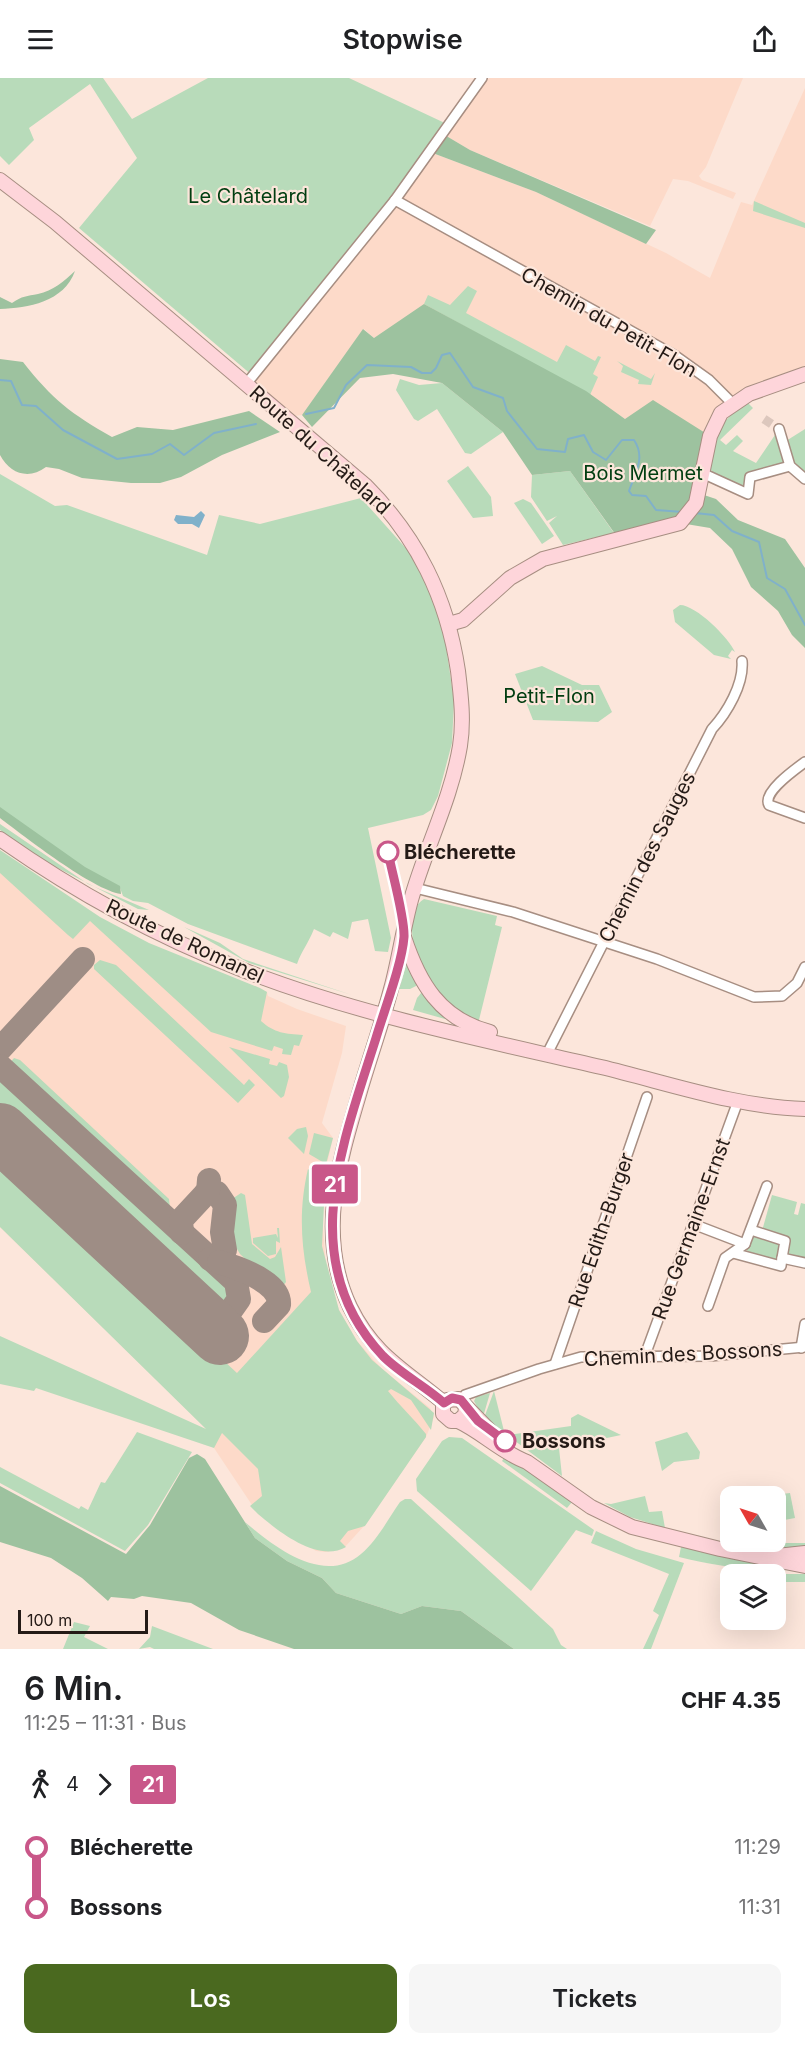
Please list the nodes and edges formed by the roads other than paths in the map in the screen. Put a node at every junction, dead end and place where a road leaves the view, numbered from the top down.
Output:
1 (483, 78) edge
2 (0, 173) edge
3 (0, 180) edge
4 (17, 191) junction
5 (395, 201) junction
6 (805, 374) edge
7 (247, 383) junction
8 (732, 403) junction
9 (779, 429) tunnel mouth
10 (790, 466) junction
11 (702, 473) junction
12 (805, 479) edge
13 (449, 624) junction
14 (742, 661) dead end
15 (805, 762) edge
16 (805, 818) edge
17 (0, 838) edge
18 (415, 888) junction
19 (404, 937) junction
20 (603, 941) junction
21 (805, 967) edge
22 (384, 1014) junction
23 (547, 1054) junction
24 (647, 1097) dead end
25 (738, 1101) junction
26 (805, 1109) edge
27 (767, 1186) dead end
28 (693, 1224) junction
29 (751, 1230) junction
30 (746, 1244) junction
31 (733, 1253) junction
32 (782, 1258) junction
33 (805, 1263) edge
34 (708, 1306) dead end
35 (805, 1324) edge
36 (803, 1348) edge
37 (644, 1358) junction
38 (555, 1364) junction
39 (444, 1403) junction
40 (464, 1404) junction
41 (458, 1421) junction
42 (527, 1461) junction
43 (805, 1553) edge
44 (763, 1556) junction
45 (805, 1566) edge

1 - 5 street
2 - 4 main road, Route du Châtelard
3 - 4 main road, Route du Châtelard
4 - 7 main road, Route du Châtelard
5 - 7 street
5 - 8 street, Chemin du Petit-Flon
6 - 8 main road
7 - 13 main road, Route du Châtelard
8 - 11 main road
9 - 10 street
10 - 11 street
10 - 12 street
11 - 13 main road
13 - 18 main road, Route du Châtelard
14 - 20 street, Chemin des Sauges
15 - 16 street
17 - 22 main road, Route de Romanel
18 - 19 main road, Route du Châtelard
18 - 20 street
19 - 22 main road, Route du Châtelard
19 - 23 main road
20 - 21 street
20 - 23 street, Chemin des Sauges
22 - 23 main road, Route de Romanel
22 - 39 main road, Route du Châtelard
23 - 25 main road
24 - 38 street, Rue Edith-Burger
25 - 26 main road
25 - 28 street, Rue Germaine-Ernst
27 - 29 street
28 - 30 street
28 - 37 street, Rue Germaine-Ernst
29 - 30 street
29 - 32 street
30 - 31 street
31 - 32 street
31 - 34 street
32 - 33 street
35 - 36 street
36 - 37 street, Chemin des Bossons
37 - 38 street, Chemin des Bossons
38 - 40 street, Chemin des Bossons
39 - 40 main road
39 - 41 main road
40 - 41 main road
40 - 42 main road
41 - 42 main road
42 - 44 main road
43 - 44 main road
44 - 45 main road

